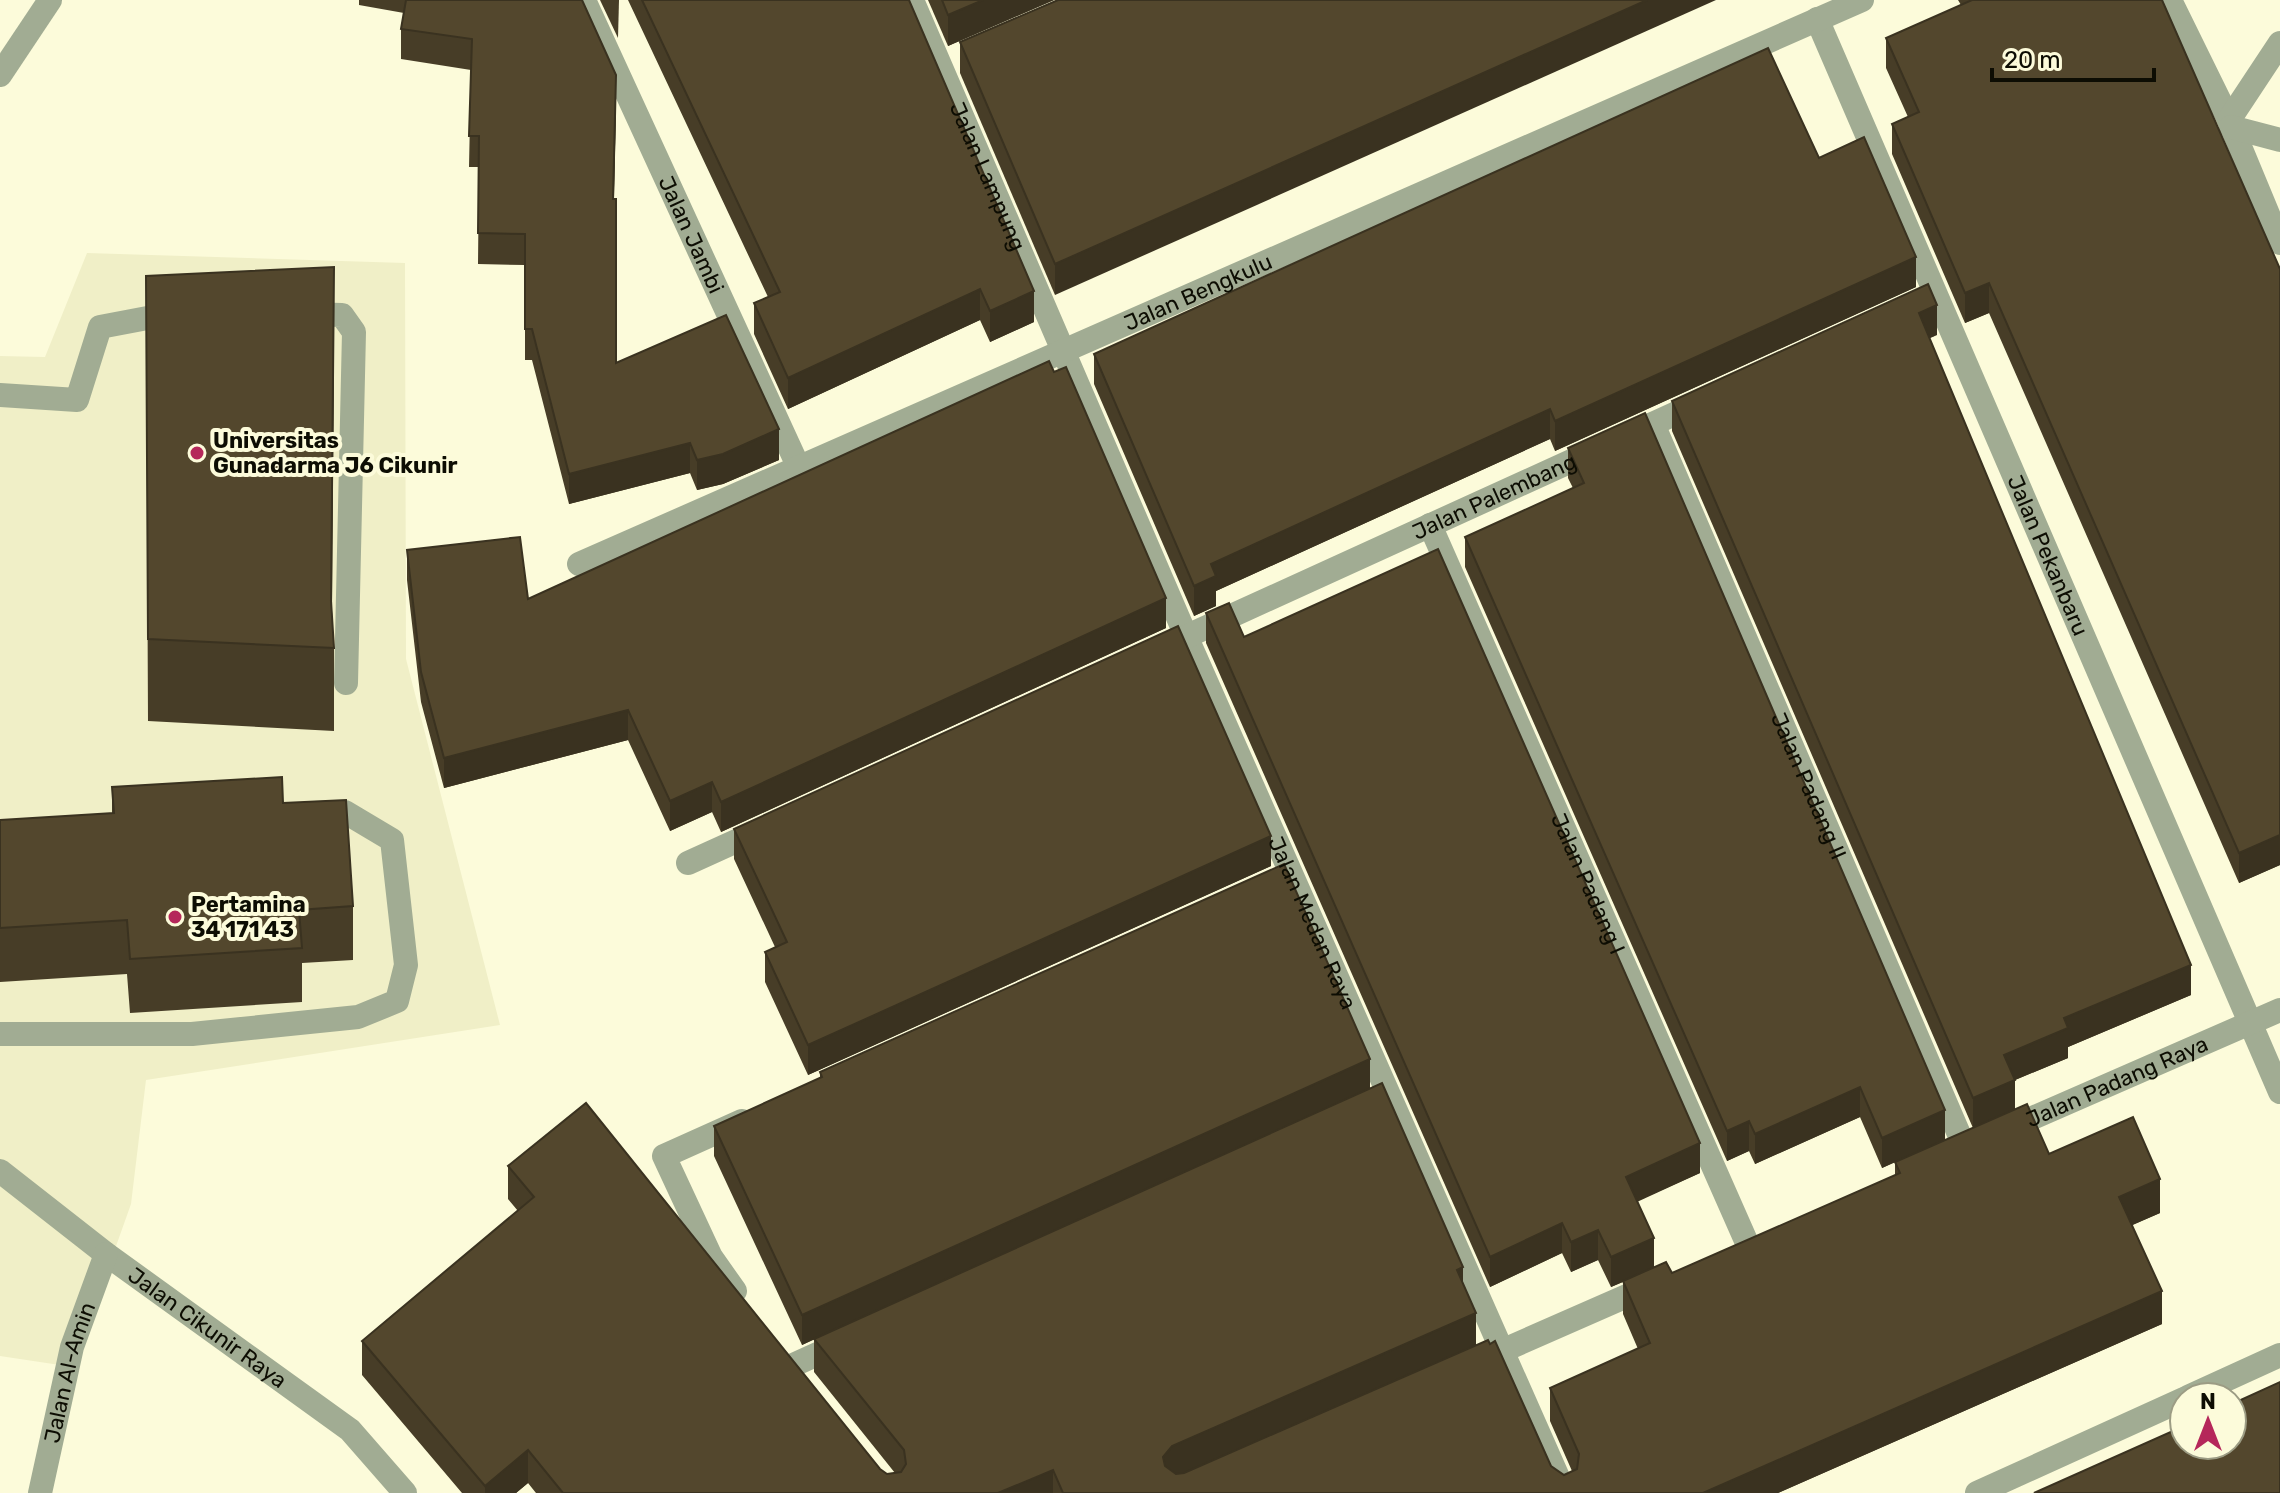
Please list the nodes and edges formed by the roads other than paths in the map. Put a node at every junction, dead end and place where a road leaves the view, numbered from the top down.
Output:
1 (50, 0) edge
2 (584, 0) edge
3 (912, 0) edge
4 (1862, 0) edge
5 (2170, 0) edge
6 (1817, 19) junction
7 (2280, 43) edge
8 (967, 54) edge
9 (939, 66) junction
10 (0, 75) edge
11 (2230, 123) junction
12 (2280, 140) edge
13 (2280, 243) edge
14 (208, 310) edge
15 (283, 313) edge
16 (1064, 351) junction
17 (1723, 392) edge
18 (0, 395) edge
19 (1653, 424) junction
20 (799, 468) junction
21 (1430, 525) junction
22 (579, 564) dead end
23 (1186, 636) junction
24 (1143, 656) edge
25 (346, 683) dead end
26 (298, 814) edge
27 (788, 817) edge
28 (688, 863) dead end
29 (1291, 874) junction
30 (1263, 886) edge
31 (2280, 1010) edge
32 (2250, 1023) junction
33 (0, 1034) edge
34 (2280, 1092) edge
35 (1389, 1097) junction
36 (1361, 1110) edge
37 (764, 1111) edge
38 (1957, 1151) joint
39 (0, 1171) edge
40 (1776, 1231) edge
41 (1747, 1243) junction
42 (106, 1254) junction
43 (1718, 1256) edge
44 (1675, 1275) edge
45 (745, 1306) edge
46 (860, 1334) edge
47 (772, 1342) edge
48 (1502, 1351) junction
49 (2280, 1355) edge
50 (789, 1367) junction
51 (1460, 1370) edge
52 (2223, 1381) edge
53 (807, 1389) edge
54 (2168, 1406) edge
55 (40, 1493) edge
56 (405, 1493) edge
57 (1565, 1493) edge
58 (1977, 1493) edge

1 - 10 street
2 - 20 street, Jalan Jambi
3 - 9 street, Jalan Lampung
4 - 6 street, Jalan Bengkulu
5 - 11 street
6 - 16 street, Jalan Bengkulu
6 - 32 street, Jalan Pekanbaru
7 - 11 street
8 - 9 street
9 - 16 street, Jalan Lampung
11 - 12 street
11 - 13 street
14 - 18 street
15 - 25 street
16 - 20 street, Jalan Bengkulu
16 - 23 street, Jalan Medan Raya
17 - 19 street, Jalan Palembang
19 - 21 street, Jalan Palembang
19 - 38 street, Jalan Padang II
20 - 22 street, Jalan Bengkulu
21 - 23 street, Jalan Palembang
21 - 41 street, Jalan Padang I
23 - 24 street, Jalan Palembang
23 - 29 street, Jalan Medan Raya
26 - 33 street
27 - 28 street
29 - 30 street
29 - 35 street, Jalan Medan Raya
31 - 32 street, Jalan Padang Raya
32 - 34 street, Jalan Pekanbaru
32 - 38 street, Jalan Padang Raya
35 - 36 street
35 - 48 street, Jalan Medan Raya
37 - 45 street
39 - 42 street, Jalan Cikunir Raya
40 - 41 street
41 - 43 street
42 - 55 street, Jalan Al-Amin
42 - 56 street, Jalan Cikunir Raya
44 - 48 street
46 - 50 street
47 - 50 street
48 - 51 street
48 - 57 street, Jalan Medan Raya
49 - 52 street
50 - 53 street
54 - 58 street

